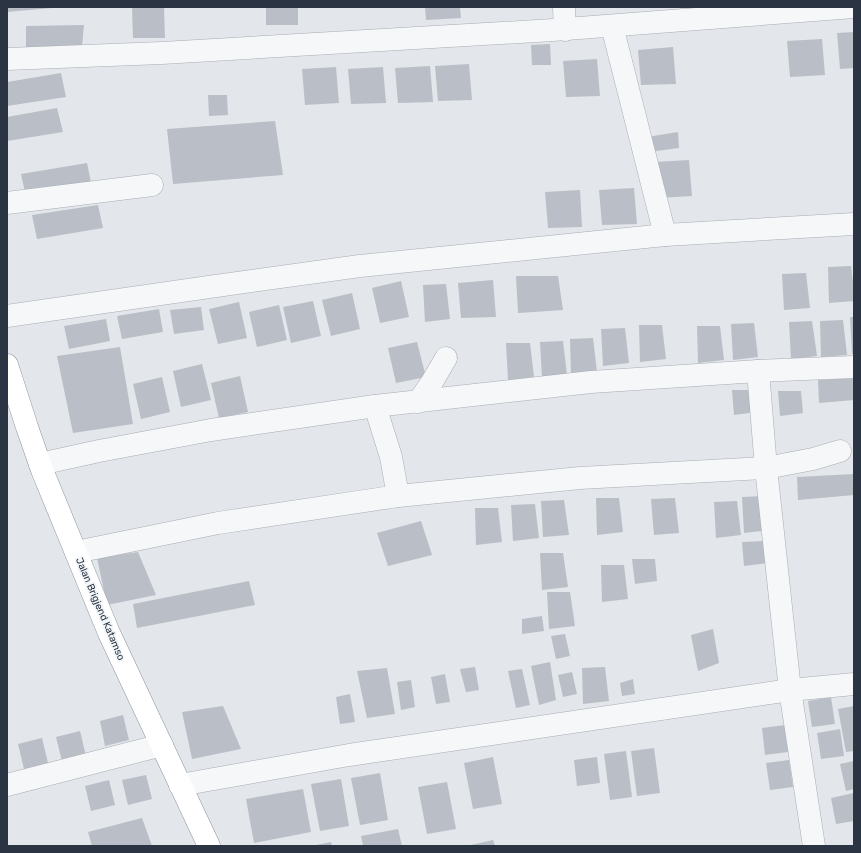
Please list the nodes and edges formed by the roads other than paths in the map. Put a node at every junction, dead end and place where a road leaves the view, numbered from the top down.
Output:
1 (564, 7) edge
2 (854, 7) edge
3 (612, 26) junction
4 (565, 30) junction
5 (7, 59) edge
6 (152, 185) dead end
7 (7, 203) edge
8 (854, 224) edge
9 (665, 235) junction
10 (7, 316) edge
11 (446, 358) dead end
12 (854, 367) edge
13 (7, 368) edge
14 (758, 371) junction
15 (418, 402) junction
16 (374, 406) junction
17 (14, 411) edge
18 (840, 451) dead end
19 (40, 464) junction
20 (766, 468) junction
21 (398, 496) junction
22 (76, 552) junction
23 (854, 684) edge
24 (790, 690) junction
25 (162, 745) junction
26 (7, 784) edge
27 (180, 785) junction
28 (209, 846) edge
29 (814, 846) edge

1 - 4 street
2 - 3 street
3 - 4 street
3 - 9 street
4 - 5 street
6 - 7 street
8 - 9 street
9 - 10 street
11 - 15 street
12 - 14 street
13 - 17 highway, Jalan Brigjend Katamso
14 - 15 street
14 - 20 street
15 - 16 street
16 - 19 street
16 - 21 street
17 - 19 highway, Jalan Brigjend Katamso
18 - 20 street
19 - 22 highway, Jalan Brigjend Katamso
20 - 21 street
20 - 24 street
21 - 22 street
22 - 25 highway, Jalan Brigjend Katamso
23 - 24 street
24 - 27 street
24 - 29 street
25 - 26 street
25 - 27 highway, Jalan Brigjend Katamso
27 - 28 highway, Jalan Brigjend Katamso

